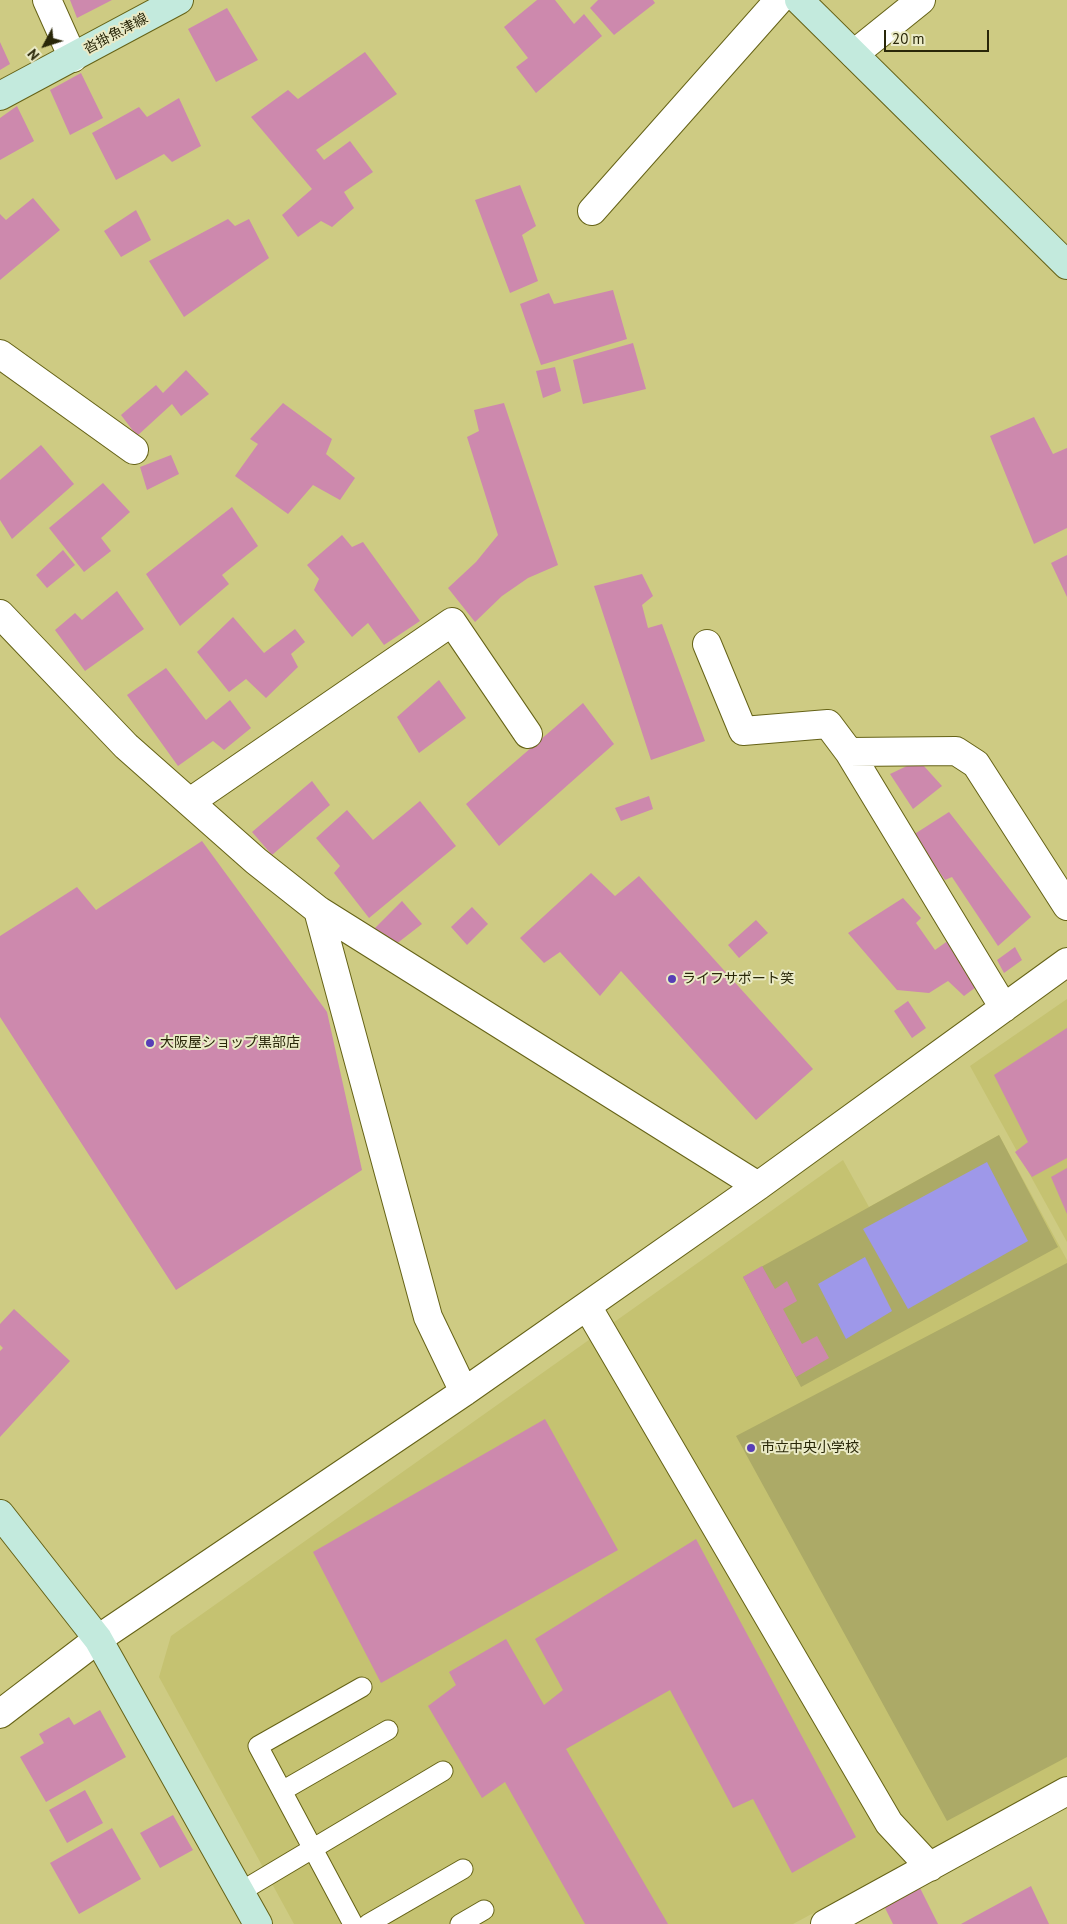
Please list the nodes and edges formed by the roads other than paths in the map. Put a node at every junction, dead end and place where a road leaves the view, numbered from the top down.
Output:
1 (47, 0) edge
2 (179, 0) edge
3 (780, 0) edge
4 (799, 0) edge
5 (921, 0) edge
6 (854, 54) junction
7 (73, 58) junction
8 (0, 96) edge
9 (592, 211) dead end
10 (1067, 265) edge
11 (0, 354) edge
12 (134, 450) dead end
13 (0, 614) edge
14 (707, 644) dead end
15 (528, 734) dead end
16 (849, 752) junction
17 (190, 802) junction
18 (1067, 906) edge
19 (318, 910) junction
20 (1067, 962) edge
21 (1004, 1008) junction
22 (758, 1186) junction
23 (587, 1306) junction
24 (464, 1392) junction
25 (0, 1514) edge
26 (98, 1639) junction
27 (362, 1687) dead end
28 (0, 1714) edge
29 (388, 1730) dead end
30 (443, 1771) dead end
31 (282, 1791) junction
32 (1067, 1791) edge
33 (313, 1848) junction
34 (930, 1867) junction
35 (463, 1869) dead end
36 (240, 1892) junction
37 (484, 1910) dead end
38 (855, 1917) edge
39 (258, 1924) edge
40 (353, 1924) edge
41 (368, 1924) edge
42 (460, 1924) edge
43 (824, 1924) edge

1 - 7 street
2 - 7 street, 沓掛魚津線
3 - 9 street
4 - 6 street
5 - 6 street
6 - 10 street
7 - 8 street, 沓掛魚津線
11 - 12 street
13 - 17 street
14 - 16 street
15 - 17 street
16 - 18 street
16 - 21 street
17 - 19 street
19 - 22 street
19 - 24 street
20 - 21 street
21 - 22 street
22 - 23 street
23 - 24 street
23 - 34 street
24 - 26 street
25 - 26 street
26 - 28 street
26 - 36 street
27 - 31 lane
29 - 31 lane
30 - 33 lane
31 - 33 lane
32 - 34 street
33 - 36 lane
33 - 40 lane
34 - 38 street
35 - 41 lane
36 - 39 street
37 - 42 lane
38 - 43 street

